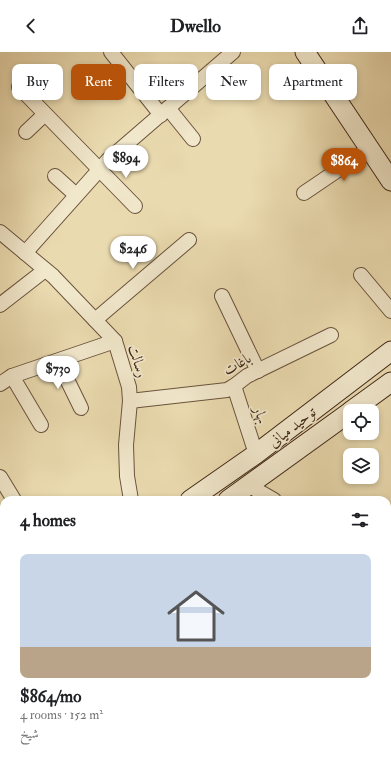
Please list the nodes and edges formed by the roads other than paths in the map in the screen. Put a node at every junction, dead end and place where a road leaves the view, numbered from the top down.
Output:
1 (111, 52) edge
2 (233, 52) edge
3 (305, 52) edge
4 (320, 52) edge
5 (32, 100) edge
6 (164, 112) junction
7 (46, 114) junction
8 (26, 132) dead end
9 (193, 140) dead end
10 (370, 149) junction
11 (391, 159) edge
12 (99, 169) junction
13 (56, 176) dead end
14 (391, 181) edge
15 (304, 193) dead end
16 (76, 195) junction
17 (135, 206) dead end
18 (0, 232) edge
19 (189, 240) dead end
20 (25, 252) junction
21 (45, 270) junction
22 (361, 275) dead end
23 (222, 296) dead end
24 (0, 305) edge
25 (391, 311) edge
26 (95, 320) junction
27 (330, 335) dead end
28 (115, 341) junction
29 (391, 351) edge
30 (58, 361) junction
31 (258, 371) junction
32 (12, 376) junction
33 (391, 382) edge
34 (0, 384) edge
35 (234, 386) junction
36 (130, 401) junction
37 (360, 404) edge
38 (81, 408) dead end
39 (343, 416) edge
40 (41, 425) dead end
41 (256, 454) junction
42 (0, 477) edge
43 (216, 482) junction
44 (248, 485) junction
45 (12, 496) edge
46 (130, 496) edge
47 (196, 496) edge
48 (227, 496) edge
49 (233, 496) edge
50 (267, 496) edge

1 - 6 street
2 - 6 street
3 - 10 main road
4 - 11 main road
5 - 7 street
6 - 9 street
6 - 12 street
7 - 8 street
7 - 12 street
10 - 14 main road
10 - 15 street
12 - 16 street
12 - 17 street
13 - 16 street
16 - 20 street
18 - 20 street, رسالت
19 - 26 street
20 - 21 street, رسالت
21 - 24 street
21 - 26 street, رسالت
22 - 25 street
23 - 31 street
26 - 28 street, رسالت
27 - 31 street, باغات
28 - 30 street
28 - 36 street, رسالت
29 - 41 main road, توحید میانی
30 - 32 street
30 - 38 street
31 - 35 street, باغات
32 - 34 street
32 - 40 street
33 - 37 main road, توحید میانی
35 - 36 street, باغات
35 - 41 street, بهار
36 - 46 street, رسالت
39 - 44 main road, توحید میانی
41 - 43 main road, توحید میانی
42 - 45 street
43 - 47 main road, توحید میانی
43 - 48 main road
44 - 49 main road, توحید میانی
44 - 50 street

